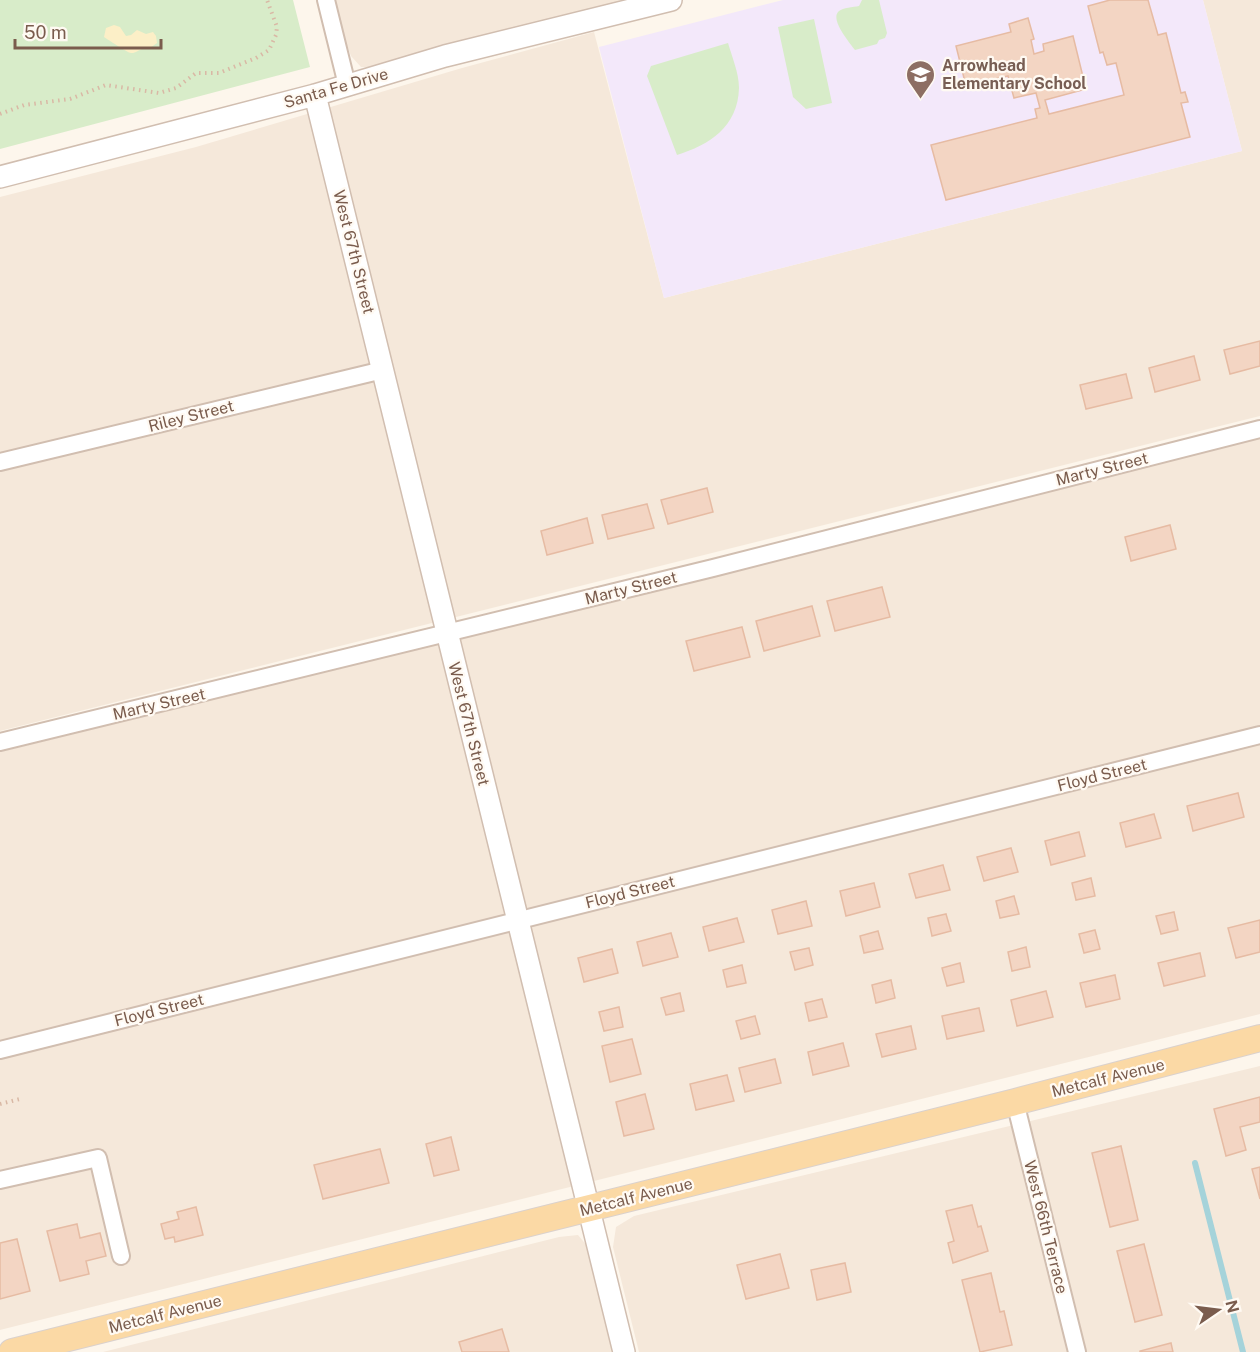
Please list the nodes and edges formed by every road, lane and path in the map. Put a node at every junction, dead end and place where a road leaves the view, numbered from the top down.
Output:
1 (267, 0) edge
2 (326, 0) edge
3 (671, 0) edge
4 (620, 6) edge
5 (347, 85) junction
6 (315, 95) junction
7 (0, 114) edge
8 (0, 177) edge
9 (382, 370) junction
10 (1260, 429) edge
11 (0, 462) edge
12 (447, 633) junction
13 (1260, 735) edge
14 (0, 742) edge
15 (518, 921) junction
16 (1260, 1038) edge
17 (0, 1050) edge
18 (20, 1099) dead end
19 (1015, 1102) junction
20 (0, 1104) edge
21 (0, 1180) edge
22 (588, 1209) junction
23 (121, 1256) dead end
24 (12, 1352) edge
25 (624, 1352) edge
26 (1077, 1352) edge

1 - 7 path
2 - 5 street
3 - 4 street, Santa Fe Drive
4 - 5 street, Santa Fe Drive
5 - 6 street, Santa Fe Drive
6 - 8 street, Santa Fe Drive
6 - 9 street, West 67th Street
9 - 11 street, Riley Street
9 - 12 street, West 67th Street
10 - 12 street, Marty Street
12 - 14 street, Marty Street
12 - 15 street, West 67th Street
13 - 15 street, Floyd Street
15 - 17 street, Floyd Street
15 - 22 street, West 67th Street
16 - 19 main road, Metcalf Avenue
18 - 20 path
19 - 22 main road, Metcalf Avenue
19 - 26 street, West 66th Terrace
21 - 23 street
22 - 24 main road, Metcalf Avenue
22 - 25 street, West 67th Street

